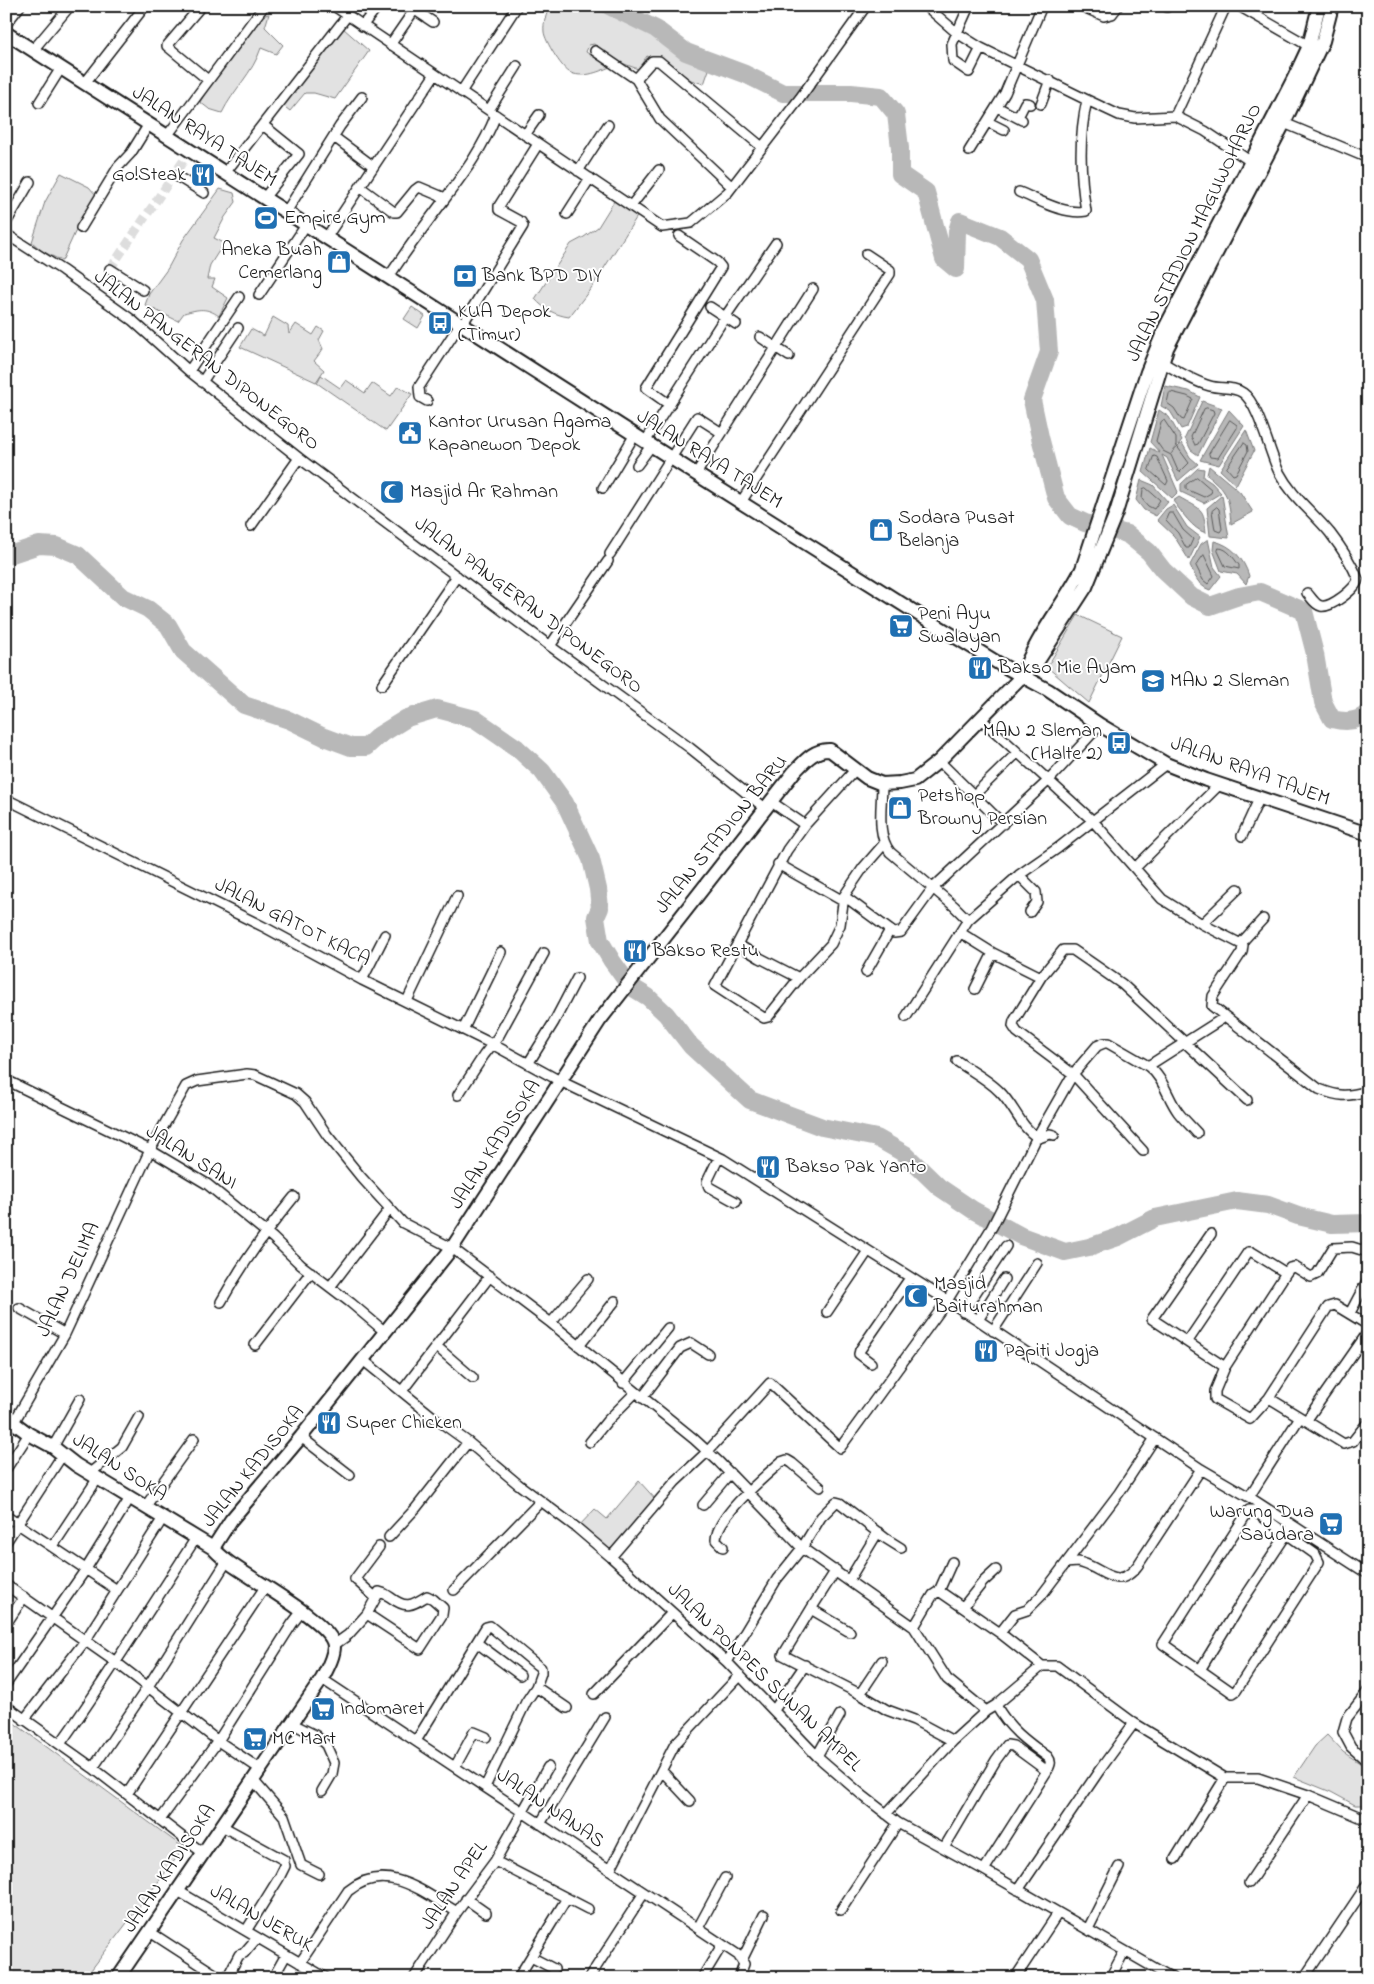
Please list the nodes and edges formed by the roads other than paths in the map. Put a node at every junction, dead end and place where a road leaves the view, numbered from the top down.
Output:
1 (20, 6) edge
2 (70, 6) edge
3 (145, 6) edge
4 (201, 6) edge
5 (264, 6) edge
6 (334, 6) edge
7 (378, 6) edge
8 (517, 6) edge
9 (866, 6) edge
10 (926, 6) edge
11 (969, 6) edge
12 (1042, 6) edge
13 (1081, 6) edge
14 (1118, 6) edge
15 (1226, 6) edge
16 (1240, 6) edge
17 (1319, 6) edge
18 (1332, 6) edge
19 (416, 8) edge
20 (348, 16) junction
21 (433, 22) dead end
22 (6, 24) edge
23 (362, 26) junction
24 (6, 33) edge
25 (957, 33) junction
26 (390, 45) junction
27 (1309, 46) junction
28 (981, 48) junction
29 (33, 50) junction
30 (595, 51) dead end
31 (1017, 64) junction
32 (517, 66) dead end
33 (61, 68) junction
34 (435, 74) junction
35 (636, 79) junction
36 (208, 80) junction
37 (1050, 80) junction
38 (85, 83) junction
39 (461, 92) junction
40 (362, 97) dead end
41 (1087, 100) junction
42 (39, 103) dead end
43 (1030, 104) dead end
44 (1041, 104) dead end
45 (997, 106) junction
46 (492, 113) junction
47 (539, 115) dead end
48 (1175, 116) junction
49 (988, 122) junction
50 (1284, 123) junction
51 (149, 124) junction
52 (263, 125) junction
53 (608, 125) dead end
54 (1004, 130) dead end
55 (525, 135) junction
56 (167, 136) junction
57 (334, 137) junction
58 (538, 144) junction
59 (762, 147) junction
60 (969, 151) dead end
61 (1368, 158) edge
62 (1255, 164) junction
63 (374, 166) junction
64 (659, 170) dead end
65 (578, 171) junction
66 (225, 173) junction
67 (175, 175) dead end
68 (590, 178) junction
69 (30, 182) dead end
70 (360, 187) junction
71 (732, 187) junction
72 (1019, 192) dead end
73 (204, 193) dead end
74 (264, 198) junction
75 (445, 198) junction
76 (631, 206) junction
77 (286, 212) junction
78 (567, 214) dead end
79 (6, 223) edge
80 (306, 225) junction
81 (81, 228) dead end
82 (6, 234) edge
83 (679, 236) dead end
84 (326, 238) junction
85 (776, 243) dead end
86 (866, 254) dead end
87 (110, 269) dead end
88 (388, 278) junction
89 (813, 289) dead end
90 (142, 290) dead end
91 (259, 295) dead end
92 (239, 297) dead end
93 (710, 307) dead end
94 (725, 316) junction
95 (461, 324) junction
96 (736, 324) dead end
97 (238, 328) dead end
98 (760, 337) dead end
99 (777, 347) junction
100 (789, 356) dead end
101 (1162, 362) junction
102 (189, 371) junction
103 (202, 382) junction
104 (427, 401) dead end
105 (670, 405) junction
106 (722, 433) junction
107 (644, 441) junction
108 (299, 458) junction
109 (671, 459) junction
110 (637, 465) dead end
111 (696, 474) junction
112 (603, 488) dead end
113 (740, 502) junction
114 (250, 526) dead end
115 (1098, 543) junction
116 (457, 576) junction
117 (1307, 593) dead end
118 (550, 646) junction
119 (1022, 676) junction
120 (382, 686) dead end
121 (981, 719) junction
122 (1100, 725) junction
123 (1017, 753) junction
124 (939, 761) junction
125 (1166, 764) junction
126 (855, 770) junction
127 (1049, 780) junction
128 (882, 784) junction
129 (1219, 785) junction
130 (974, 795) junction
131 (6, 799) edge
132 (1259, 799) junction
133 (768, 805) junction
134 (1094, 821) junction
135 (1003, 824) junction
136 (805, 825) junction
137 (1368, 834) edge
138 (1242, 836) dead end
139 (884, 844) junction
140 (778, 864) junction
141 (1135, 868) junction
142 (1019, 876) junction
143 (933, 888) junction
144 (1238, 889) dead end
145 (456, 896) dead end
146 (843, 899) junction
147 (1030, 912) dead end
148 (968, 920) junction
149 (1262, 920) dead end
150 (1202, 924) junction
151 (890, 930) junction
152 (961, 933) junction
153 (385, 935) dead end
154 (1241, 943) junction
155 (737, 944) junction
156 (501, 952) dead end
157 (544, 953) dead end
158 (993, 953) junction
159 (866, 972) dead end
160 (1041, 976) junction
161 (577, 978) dead end
162 (799, 978) junction
163 (362, 980) junction
164 (975, 989) dead end
165 (407, 1001) junction
166 (906, 1017) dead end
167 (1225, 1017) junction
168 (463, 1030) junction
169 (1186, 1043) junction
170 (492, 1044) junction
171 (957, 1062) dead end
172 (528, 1064) junction
173 (1148, 1066) junction
174 (1073, 1074) junction
175 (6, 1080) edge
176 (560, 1081) junction
177 (1368, 1091) edge
178 (458, 1095) dead end
179 (1247, 1100) dead end
180 (1198, 1132) dead end
181 (1054, 1135) dead end
182 (1037, 1138) junction
183 (150, 1150) junction
184 (1143, 1151) dead end
185 (720, 1157) junction
186 (294, 1197) dead end
187 (736, 1202) dead end
188 (389, 1210) junction
189 (266, 1232) junction
190 (1211, 1234) dead end
191 (1006, 1246) dead end
192 (452, 1248) junction
193 (868, 1251) junction
194 (1368, 1252) edge
195 (1037, 1263) dead end
196 (311, 1272) junction
197 (1286, 1274) junction
198 (490, 1276) junction
199 (910, 1278) junction
200 (588, 1279) dead end
201 (1004, 1279) dead end
202 (1368, 1279) edge
203 (330, 1287) junction
204 (615, 1301) dead end
205 (221, 1302) dead end
206 (947, 1302) junction
207 (19, 1308) dead end
208 (827, 1312) dead end
209 (963, 1312) junction
210 (1350, 1313) junction
211 (978, 1320) junction
212 (551, 1323) junction
213 (1368, 1325) edge
214 (668, 1328) dead end
215 (384, 1331) junction
216 (993, 1331) junction
217 (1368, 1332) edge
218 (65, 1334) junction
219 (1188, 1341) junction
220 (255, 1345) dead end
221 (436, 1346) junction
222 (578, 1346) junction
223 (708, 1354) dead end
224 (363, 1360) junction
225 (871, 1363) dead end
226 (1225, 1367) junction
227 (473, 1378) dead end
228 (623, 1383) junction
229 (402, 1391) junction
230 (639, 1395) junction
231 (1269, 1398) junction
232 (80, 1400) dead end
233 (139, 1416) dead end
234 (1303, 1419) junction
235 (10, 1420) edge
236 (1368, 1422) edge
237 (29, 1434) junction
238 (301, 1437) junction
239 (1154, 1438) junction
240 (194, 1439) dead end
241 (468, 1442) junction
242 (590, 1442) dead end
243 (58, 1451) junction
244 (707, 1452) junction
245 (6, 1469) edge
246 (1201, 1469) junction
247 (730, 1473) junction
248 (94, 1475) junction
249 (350, 1475) dead end
250 (820, 1487) dead end
251 (748, 1491) junction
252 (1249, 1497) junction
253 (130, 1498) junction
254 (541, 1501) junction
255 (703, 1505) dead end
256 (146, 1507) junction
257 (6, 1516) edge
258 (163, 1518) junction
259 (17, 1523) junction
260 (1290, 1529) junction
261 (878, 1532) junction
262 (389, 1537) dead end
263 (196, 1538) junction
264 (6, 1542) edge
265 (53, 1546) junction
266 (378, 1547) dead end
267 (724, 1547) dead end
268 (213, 1548) junction
269 (802, 1548) junction
270 (901, 1548) dead end
271 (610, 1557) junction
272 (226, 1561) junction
273 (952, 1562) dead end
274 (1066, 1563) junction
275 (86, 1569) junction
276 (836, 1570) junction
277 (996, 1570) dead end
278 (1368, 1574) edge
279 (849, 1580) junction
280 (6, 1584) edge
281 (265, 1587) junction
282 (117, 1590) junction
283 (454, 1590) dead end
284 (939, 1591) junction
285 (24, 1597) junction
286 (375, 1597) junction
287 (963, 1607) junction
288 (812, 1609) junction
289 (302, 1611) junction
290 (672, 1613) junction
291 (367, 1614) junction
292 (52, 1618) junction
293 (6, 1624) edge
294 (914, 1627) junction
295 (850, 1632) dead end
296 (1000, 1633) junction
297 (85, 1641) junction
298 (477, 1643) junction
299 (334, 1645) junction
300 (882, 1661) dead end
301 (727, 1662) junction
302 (117, 1663) junction
303 (805, 1665) junction
304 (1042, 1666) junction
305 (1200, 1670) junction
306 (520, 1675) dead end
307 (740, 1675) junction
308 (322, 1679) junction
309 (6, 1684) edge
310 (536, 1687) junction
311 (147, 1688) junction
312 (1368, 1692) edge
313 (594, 1694) dead end
314 (860, 1694) junction
315 (996, 1705) junction
316 (6, 1706) edge
317 (567, 1708) dead end
318 (774, 1710) junction
319 (986, 1711) junction
320 (182, 1714) junction
321 (840, 1715) dead end
322 (605, 1717) dead end
323 (24, 1720) junction
324 (292, 1723) junction
325 (1134, 1723) junction
326 (486, 1738) dead end
327 (218, 1741) junction
328 (416, 1741) junction
329 (953, 1741) junction
330 (60, 1744) junction
331 (817, 1756) junction
332 (1368, 1762) edge
333 (455, 1767) junction
334 (548, 1767) dead end
335 (93, 1768) junction
336 (260, 1769) junction
337 (662, 1771) junction
338 (1047, 1771) junction
339 (1225, 1778) junction
340 (253, 1780) junction
341 (485, 1787) junction
342 (322, 1791) dead end
343 (127, 1794) junction
344 (1308, 1795) junction
345 (690, 1801) dead end
346 (523, 1812) junction
347 (886, 1814) junction
348 (1368, 1816) edge
349 (160, 1820) junction
350 (898, 1823) junction
351 (540, 1824) junction
352 (222, 1826) junction
353 (944, 1848) junction
354 (203, 1853) junction
355 (1175, 1859) dead end
356 (495, 1860) junction
357 (1119, 1867) dead end
358 (610, 1870) junction
359 (984, 1870) junction
360 (319, 1874) dead end
361 (725, 1878) dead end
362 (1249, 1883) dead end
363 (1368, 1883) edge
364 (1018, 1890) junction
365 (178, 1891) junction
366 (644, 1893) junction
367 (567, 1898) junction
368 (466, 1899) junction
369 (588, 1909) dead end
370 (841, 1910) dead end
371 (456, 1912) junction
372 (1058, 1912) junction
373 (486, 1913) dead end
374 (764, 1915) dead end
375 (698, 1928) junction
376 (1088, 1929) junction
377 (246, 1931) junction
378 (150, 1932) junction
379 (256, 1938) junction
380 (722, 1944) junction
381 (1124, 1952) junction
382 (286, 1955) junction
383 (531, 1957) junction
384 (742, 1960) junction
385 (300, 1963) junction
386 (554, 1970) dead end
387 (118, 1978) edge
388 (221, 1978) edge
389 (227, 1978) edge
390 (273, 1978) edge
391 (326, 1978) edge
392 (414, 1978) edge
393 (518, 1978) edge
394 (589, 1978) edge
395 (702, 1978) edge
396 (739, 1978) edge
397 (1015, 1978) edge
398 (1110, 1978) edge
399 (1171, 1978) edge
400 (1304, 1978) edge

1 - 22 street
2 - 29 street
3 - 38 street
4 - 36 street
5 - 36 street
6 - 20 street
7 - 23 street
8 - 39 street
9 - 59 street
10 - 25 street
11 - 25 street
12 - 31 street
13 - 14 street
15 - 48 street
16 - 27 street
17 - 27 main road, JALAN STADION MAGUWOHARJO
18 - 50 main road, JALAN STADION MAGUWOHARJO
19 - 21 street
19 - 26 street
20 - 23 street
20 - 52 street
23 - 26 street
24 - 29 main road, JALAN RAYA TAJEM
25 - 28 street
25 - 28 street
26 - 34 street
27 - 62 main road, JALAN STADION MAGUWOHARJO
28 - 31 street
29 - 33 main road, JALAN RAYA TAJEM
30 - 35 street
31 - 37 street
31 - 45 street
32 - 46 street
33 - 38 main road, JALAN RAYA TAJEM
33 - 42 street
34 - 39 street
34 - 63 street
35 - 59 street
35 - 71 street
36 - 56 street
37 - 41 street
37 - 44 street
38 - 51 main road, JALAN RAYA TAJEM
39 - 46 street
40 - 57 street
41 - 48 street
41 - 72 street
43 - 45 street
45 - 49 street
46 - 55 street
46 - 75 street
47 - 55 street
48 - 62 street
49 - 54 street
49 - 60 street
50 - 61 street
50 - 62 main road, JALAN STADION MAGUWOHARJO
51 - 56 main road, JALAN RAYA TAJEM
51 - 81 street
52 - 66 street
52 - 74 street
53 - 65 street
55 - 58 street
56 - 66 main road, JALAN RAYA TAJEM
57 - 63 street
57 - 77 street
58 - 65 street
58 - 95 street
59 - 71 street
62 - 101 main road, JALAN STADION MAGUWOHARJO
62 - 115 main road, JALAN STADION MAGUWOHARJO
63 - 70 street
64 - 76 street
65 - 68 street
66 - 74 main road, JALAN RAYA TAJEM
67 - 73 street
68 - 76 street
68 - 78 street
69 - 79 street
70 - 75 street
70 - 84 street
71 - 76 street
74 - 77 main road, JALAN RAYA TAJEM
75 - 88 street
77 - 80 main road, JALAN RAYA TAJEM
80 - 84 main road, JALAN RAYA TAJEM
80 - 91 street
82 - 102 street, JALAN PANGERAN DIPONEGORO
83 - 105 street
84 - 88 main road, JALAN RAYA TAJEM
85 - 94 street
86 - 113 street
87 - 90 street
88 - 95 main road, JALAN RAYA TAJEM
89 - 99 street
92 - 102 street
93 - 94 street
94 - 96 street
94 - 105 street
95 - 104 street
95 - 107 main road, JALAN RAYA TAJEM
97 - 103 street
98 - 99 street
99 - 100 street
99 - 106 street
101 - 115 main road, JALAN STADION MAGUWOHARJO
101 - 117 street
102 - 103 street, JALAN PANGERAN DIPONEGORO
103 - 108 street, JALAN PANGERAN DIPONEGORO
105 - 107 street
106 - 109 street
106 - 111 street
107 - 109 main road, JALAN RAYA TAJEM
107 - 110 street
107 - 112 street
108 - 114 street
108 - 116 street, JALAN PANGERAN DIPONEGORO
109 - 111 main road, JALAN RAYA TAJEM
109 - 118 street
111 - 113 main road, JALAN RAYA TAJEM
113 - 119 main road, JALAN RAYA TAJEM
115 - 119 main road, JALAN STADION MAGUWOHARJO
116 - 118 street, JALAN PANGERAN DIPONEGORO
116 - 120 street
118 - 133 street, JALAN PANGERAN DIPONEGORO
119 - 121 main road
119 - 122 main road, JALAN RAYA TAJEM
121 - 123 street
121 - 124 main road
122 - 125 main road, JALAN RAYA TAJEM
122 - 127 street
123 - 127 street
123 - 130 street
124 - 128 main road
124 - 130 street
125 - 129 main road, JALAN RAYA TAJEM
125 - 134 street
126 - 128 main road, JALAN STADION BARU
126 - 133 main road, JALAN STADION BARU
126 - 136 street
127 - 134 street
127 - 135 street
128 - 139 street
129 - 132 main road, JALAN RAYA TAJEM
129 - 141 street
130 - 135 street
131 - 163 street, JALAN GATOT KACA
132 - 137 main road, JALAN RAYA TAJEM
132 - 138 street
133 - 136 street, JALAN PANGERAN DIPONEGORO
133 - 176 main road, JALAN STADION BARU
134 - 141 street
134 - 142 street
135 - 143 street
136 - 140 street
139 - 143 street
139 - 146 street
140 - 146 street
140 - 155 street
141 - 150 street
142 - 147 street
142 - 148 street
143 - 148 street
143 - 151 street
144 - 150 street
145 - 165 street
146 - 151 street
146 - 162 street
148 - 152 street
149 - 154 street
150 - 154 street
151 - 159 street
152 - 158 street
152 - 166 street
153 - 163 street
154 - 167 street
155 - 162 street
155 - 162 street
156 - 168 street
157 - 170 street
158 - 160 street
158 - 164 street
160 - 169 street
160 - 174 street
161 - 172 street
163 - 165 street, JALAN GATOT KACA
165 - 168 street, JALAN GATOT KACA
167 - 169 street
167 - 177 street
168 - 170 street, JALAN GATOT KACA
169 - 173 street
169 - 179 street
170 - 172 street, JALAN GATOT KACA
170 - 178 street
171 - 182 street
172 - 176 street, JALAN GATOT KACA
173 - 174 street
173 - 180 street
174 - 182 street
174 - 184 street
175 - 183 street, JALAN SANI
176 - 185 street, JALAN GATOT KACA
176 - 192 main road, JALAN KADISOKA
181 - 182 street
182 - 206 street
183 - 188 street, JALAN DELIMA
183 - 189 street, JALAN SANI
183 - 218 street, JALAN DELIMA
185 - 187 street
185 - 193 street, JALAN GATOT KACA
186 - 189 street
188 - 192 street
188 - 203 street
189 - 196 street, JALAN SANI
189 - 205 street
190 - 219 street
191 - 209 street
192 - 198 street
192 - 215 main road, JALAN KADISOKA
193 - 199 street, JALAN GATOT KACA
193 - 208 street
194 - 197 street
195 - 216 street
196 - 203 street, JALAN SANI
196 - 220 street
197 - 219 street
197 - 226 street
198 - 212 street
198 - 221 street
199 - 206 street, JALAN GATOT KACA
199 - 225 street
200 - 212 street
201 - 211 street
202 - 210 street
203 - 215 street, JALAN SANI
204 - 222 street
206 - 209 street, JALAN GATOT KACA
206 - 244 street
207 - 218 street
209 - 211 street, JALAN GATOT KACA
210 - 213 street
210 - 231 street
211 - 216 street, JALAN GATOT KACA
212 - 222 street
214 - 228 street
215 - 224 main road, JALAN KADISOKA
216 - 239 street, JALAN GATOT KACA
217 - 234 street
218 - 235 street, JALAN DELIMA
219 - 226 street
221 - 227 street
221 - 229 street
222 - 228 street
223 - 230 street
224 - 229 street, JALAN PONPES SUNAN AMPEL
224 - 238 main road, JALAN KADISOKA
226 - 231 street
228 - 230 street
229 - 241 street, JALAN PONPES SUNAN AMPEL
230 - 242 street
230 - 244 street
231 - 234 street
232 - 243 street
233 - 248 street
234 - 236 street
234 - 252 street
235 - 237 main road, JALAN SOKA
237 - 243 main road, JALAN SOKA
237 - 245 street
238 - 249 street
238 - 268 main road, JALAN KADISOKA
239 - 246 street, JALAN GATOT KACA
239 - 274 street
240 - 256 street
241 - 254 street, JALAN PONPES SUNAN AMPEL
241 - 262 street
243 - 248 main road, JALAN SOKA
243 - 259 street
244 - 247 street
244 - 271 street
246 - 252 street, JALAN GATOT KACA
246 - 274 street
247 - 251 street
247 - 255 street
248 - 253 main road, JALAN SOKA
248 - 265 street
250 - 251 street
251 - 267 street
251 - 269 street
252 - 260 street, JALAN GATOT KACA
253 - 256 main road, JALAN SOKA
253 - 275 street
254 - 271 street, JALAN PONPES SUNAN AMPEL
254 - 283 street
256 - 258 main road, JALAN SOKA
257 - 259 street
258 - 263 main road, JALAN SOKA
258 - 282 street
259 - 264 street
259 - 265 street
260 - 278 street
260 - 305 street
260 - 305 street
260 - 305 street
261 - 269 street
261 - 270 street
261 - 279 street
263 - 268 main road, JALAN SOKA
263 - 302 street
265 - 275 street
266 - 286 street
268 - 272 main road, JALAN KADISOKA
269 - 276 street
269 - 301 street
271 - 290 street, JALAN PONPES SUNAN AMPEL
272 - 281 main road, JALAN KADISOKA
272 - 311 street
273 - 284 street
274 - 296 street
275 - 282 street
275 - 292 street
276 - 279 street
276 - 288 street
277 - 287 street
279 - 294 street
280 - 285 street
281 - 289 main road, JALAN KADISOKA
281 - 320 street
282 - 297 street
284 - 287 street
284 - 294 street
285 - 292 street
285 - 293 street
286 - 291 street
286 - 291 street
287 - 296 street
288 - 295 street
288 - 303 street
289 - 299 main road, JALAN KADISOKA
289 - 327 street
290 - 301 street, JALAN PONPES SUNAN AMPEL
290 - 313 street
291 - 299 street
292 - 297 street
292 - 309 street
294 - 319 street
296 - 304 street
297 - 302 street
297 - 323 street
298 - 306 street
298 - 310 street
298 - 328 street
299 - 308 main road, JALAN KADISOKA
300 - 314 street
301 - 307 street, JALAN PONPES SUNAN AMPEL
302 - 311 street
302 - 330 street
303 - 314 street
303 - 318 street
304 - 315 street
304 - 325 street
307 - 318 street, JALAN PONPES SUNAN AMPEL
307 - 337 street
308 - 324 main road, JALAN KADISOKA
308 - 328 street, JALAN NANAS
310 - 317 street
310 - 341 street
311 - 320 street
311 - 335 street
312 - 332 street
314 - 329 street
315 - 319 street
315 - 338 street
316 - 323 street
318 - 331 street, JALAN PONPES SUNAN AMPEL
319 - 329 street
320 - 327 street
320 - 343 street
321 - 331 street
322 - 351 street
323 - 330 street
324 - 336 main road, JALAN KADISOKA
324 - 342 street
325 - 339 street
325 - 364 street
326 - 333 street
327 - 336 street
327 - 349 street
328 - 333 street, JALAN NANAS
329 - 347 street
330 - 335 street
331 - 347 street, JALAN PONPES SUNAN AMPEL
333 - 341 street, JALAN NANAS
334 - 346 street, JALAN APEL
335 - 343 street
336 - 340 main road, JALAN KADISOKA
337 - 345 street
337 - 358 street
338 - 353 street
338 - 359 street
339 - 344 street
339 - 355 street
340 - 352 main road, JALAN KADISOKA
340 - 360 street
341 - 346 street, JALAN NANAS
343 - 349 street
344 - 348 street
344 - 362 street
346 - 351 street, JALAN NANAS
346 - 356 street, JALAN APEL
347 - 350 street, JALAN PONPES SUNAN AMPEL
349 - 354 street
350 - 353 street, JALAN PONPES SUNAN AMPEL
350 - 370 street
351 - 358 street, JALAN NANAS
352 - 354 main road, JALAN KADISOKA
352 - 377 street
353 - 359 street, JALAN PONPES SUNAN AMPEL
354 - 365 main road, JALAN KADISOKA
356 - 367 street
356 - 368 street, JALAN APEL
357 - 376 street
358 - 366 street, JALAN NANAS
359 - 364 street, JALAN PONPES SUNAN AMPEL
361 - 375 street
363 - 400 street
364 - 372 street, JALAN PONPES SUNAN AMPEL
365 - 377 street, JALAN JERUK
365 - 378 main road, JALAN KADISOKA
366 - 375 street, JALAN NANAS
366 - 394 street
367 - 369 street
367 - 383 street
368 - 371 street, JALAN APEL
368 - 373 street
371 - 385 street
371 - 392 street, JALAN APEL
372 - 376 street, JALAN PONPES SUNAN AMPEL
372 - 397 street
374 - 384 street
375 - 380 street, JALAN NANAS
376 - 381 street, JALAN PONPES SUNAN AMPEL
377 - 379 street, JALAN JERUK
378 - 387 main road, JALAN KADISOKA
378 - 388 street
379 - 382 street, JALAN JERUK
379 - 389 street
380 - 384 street, JALAN NANAS
380 - 395 street
381 - 398 street
381 - 399 street, JALAN PONPES SUNAN AMPEL
382 - 385 street, JALAN JERUK
382 - 390 street
383 - 386 street
383 - 393 street
384 - 396 street
385 - 391 street, JALAN JERUK

